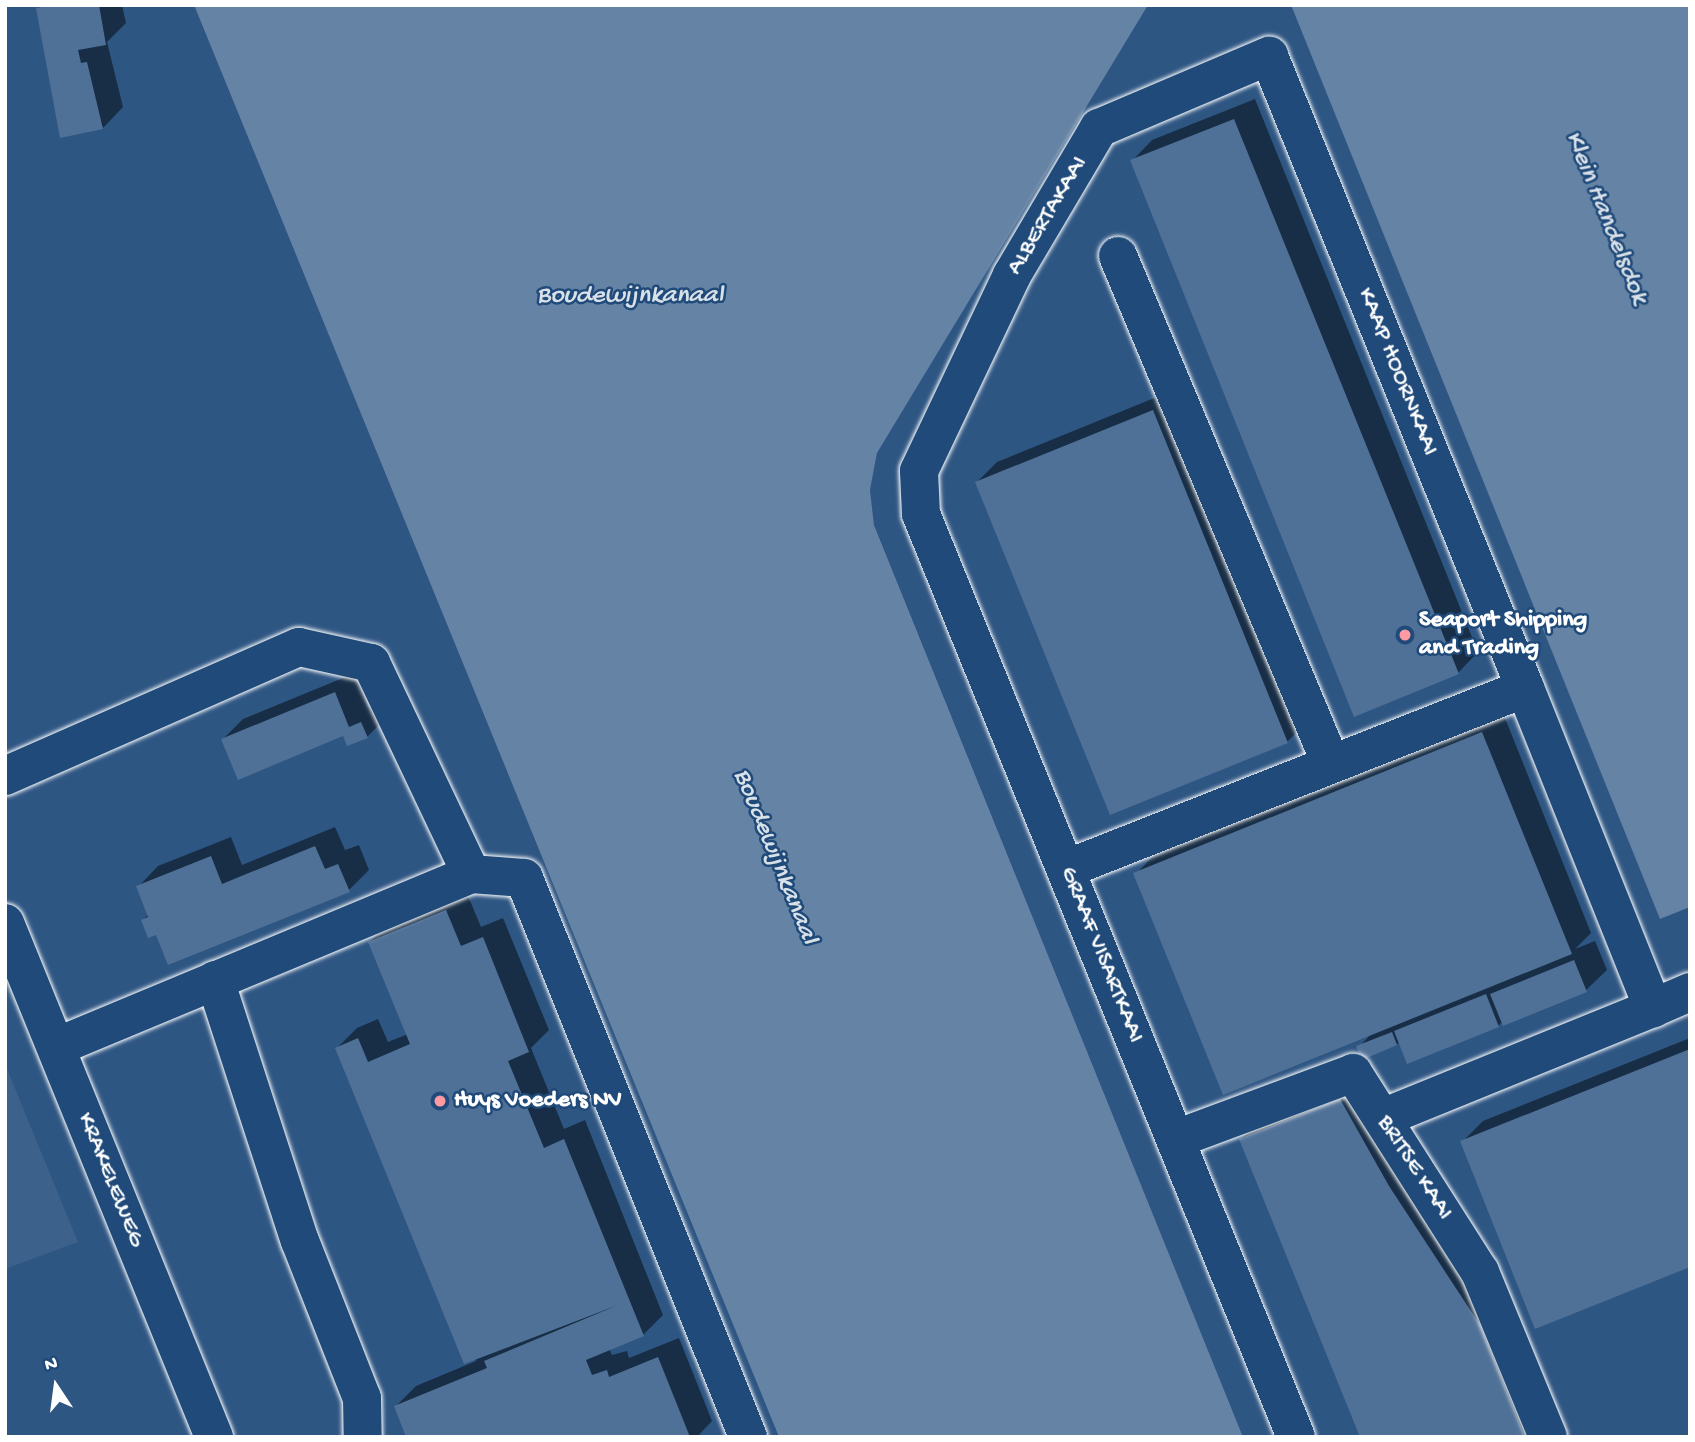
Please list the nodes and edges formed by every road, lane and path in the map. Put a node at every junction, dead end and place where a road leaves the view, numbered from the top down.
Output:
1 (1269, 56) joint
2 (1118, 256) dead end
3 (919, 471) joint
4 (1525, 688) junction
5 (1331, 764) junction
6 (5, 776) edge
7 (1066, 869) junction
8 (471, 874) junction
9 (5, 923) edge
10 (215, 980) junction
11 (1690, 992) edge
12 (1653, 1008) junction
13 (55, 1046) junction
14 (1382, 1118) junction
15 (1176, 1139) junction
16 (214, 1437) edge
17 (363, 1437) edge
18 (748, 1437) edge
19 (1296, 1437) edge
20 (1548, 1437) edge

1 - 3 street, ALBERTAKAAI
1 - 4 street, KAAP HOORNKAAI
2 - 5 street
3 - 7 street, GRAAF VISARTKAAI
4 - 5 street
4 - 12 street, KAAP HOORNKAAI
5 - 7 street
6 - 8 street
7 - 15 street, GRAAF VISARTKAAI
8 - 10 street
8 - 18 street
9 - 13 street, KRAKELEWEG
10 - 13 street
10 - 17 street
11 - 12 street
12 - 14 street
13 - 16 street, KRAKELEWEG
14 - 15 street, BRITSE KAAI
14 - 20 street, BRITSE KAAI
15 - 19 street, GRAAF VISARTKAAI

